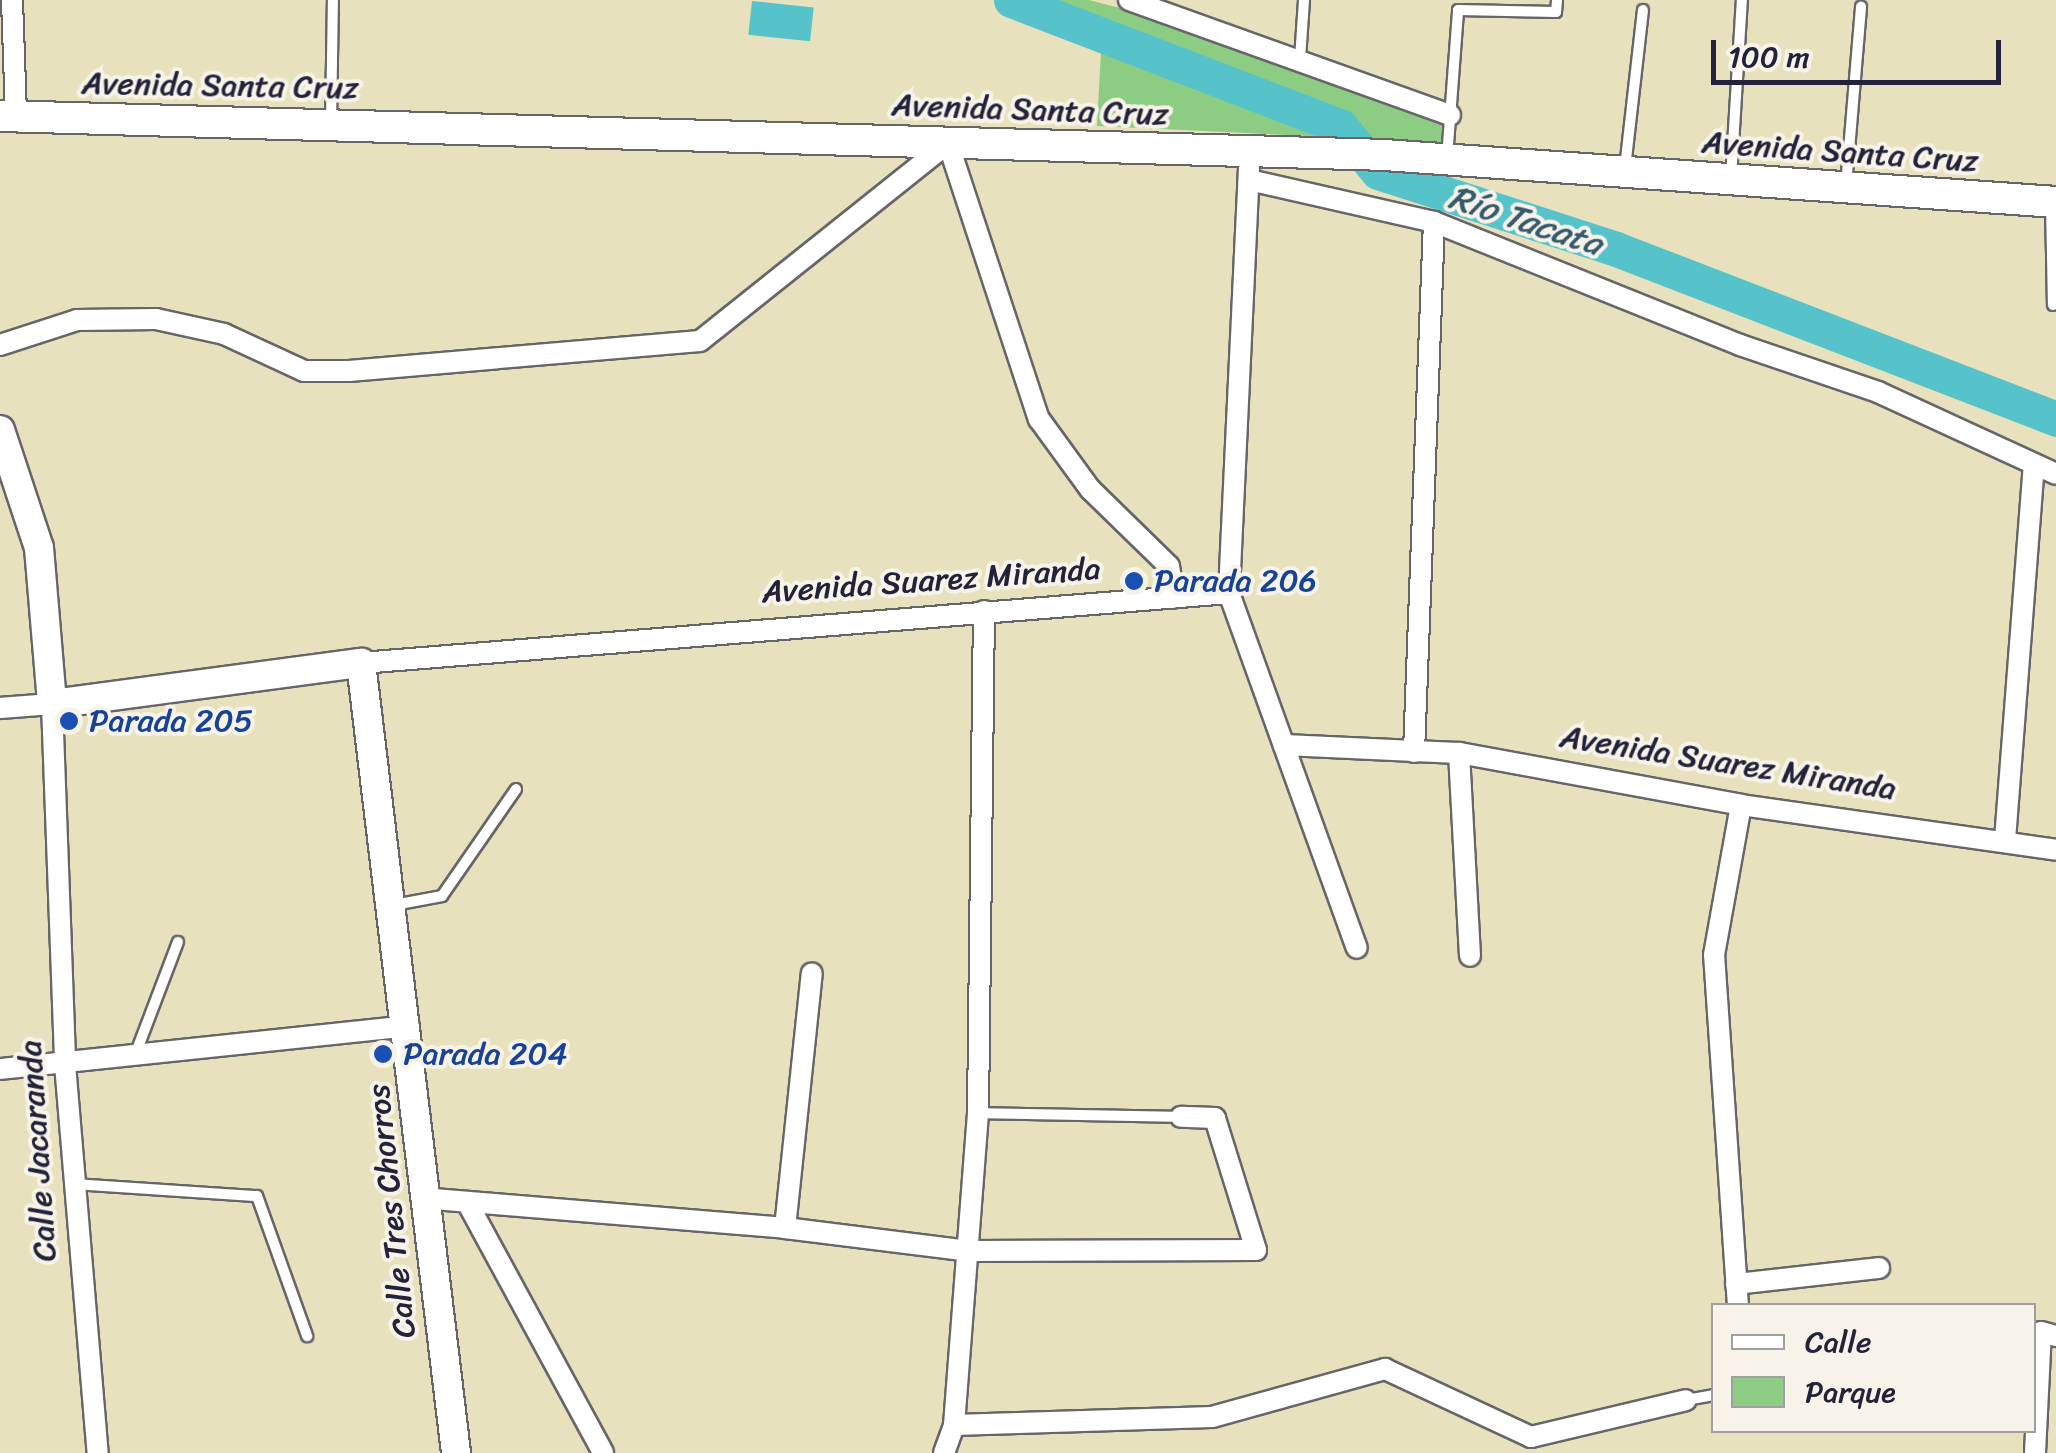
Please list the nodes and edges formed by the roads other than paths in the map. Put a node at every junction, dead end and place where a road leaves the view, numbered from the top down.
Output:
1 (12, 0) edge
2 (333, 0) edge
3 (1304, 0) edge
4 (1557, 0) edge
5 (1742, 0) edge
6 (1142, 2) edge
7 (1861, 6) dead end
8 (1643, 10) dead end
9 (1300, 59) junction
10 (1450, 115) junction
11 (8, 116) edge
12 (332, 123) junction
13 (948, 143) junction
14 (1447, 159) junction
15 (1249, 165) junction
16 (1624, 171) junction
17 (1731, 179) junction
18 (1846, 187) junction
19 (2053, 202) edge
20 (1434, 222) junction
21 (2053, 304) dead end
22 (0, 345) edge
23 (0, 430) edge
24 (2034, 465) junction
25 (2056, 474) edge
26 (1230, 593) junction
27 (1174, 598) junction
28 (984, 610) junction
29 (361, 664) junction
30 (52, 704) junction
31 (0, 708) edge
32 (1284, 745) junction
33 (1414, 752) junction
34 (1459, 753) junction
35 (516, 788) dead end
36 (1742, 805) junction
37 (2005, 840) junction
38 (2056, 850) edge
39 (388, 906) junction
40 (178, 942) dead end
41 (1357, 948) dead end
42 (1470, 956) dead end
43 (812, 973) dead end
44 (409, 1026) junction
45 (135, 1056) junction
46 (65, 1064) junction
47 (0, 1069) edge
48 (978, 1113) junction
49 (1181, 1117) joint
50 (74, 1184) junction
51 (422, 1198) junction
52 (466, 1202) junction
53 (785, 1228) junction
54 (969, 1252) junction
55 (1879, 1268) dead end
56 (1736, 1284) junction
57 (1738, 1303) edge
58 (2044, 1334) edge
59 (307, 1336) dead end
60 (1711, 1396) edge
61 (1686, 1400) joint
62 (954, 1425) junction
63 (98, 1453) edge
64 (456, 1453) edge
65 (603, 1453) edge
66 (944, 1453) edge
67 (2036, 1453) edge

1 - 11 street
2 - 12 lane
3 - 9 lane
4 - 10 lane
5 - 17 lane
6 - 9 street
7 - 18 lane
8 - 16 lane
9 - 10 street
10 - 14 lane
11 - 12 main road, Avenida Santa Cruz
12 - 13 main road, Avenida Santa Cruz
13 - 15 main road, Avenida Santa Cruz
13 - 22 street
13 - 27 street
14 - 15 main road, Avenida Santa Cruz
14 - 16 main road, Avenida Santa Cruz
15 - 20 street
15 - 26 street
16 - 17 main road, Avenida Santa Cruz
17 - 18 main road, Avenida Santa Cruz
18 - 19 main road, Avenida Santa Cruz
19 - 21 lane
20 - 24 street
20 - 33 street
23 - 30 main road, Calle Jacaranda
24 - 25 street
24 - 37 street
26 - 27 street, Avenida Suarez Miranda
26 - 32 street
27 - 28 street, Avenida Suarez Miranda
28 - 29 street, Avenida Suarez Miranda
28 - 48 street
29 - 30 main road, Avenida Suarez Miranda
29 - 39 main road, Calle Tres Chorros
30 - 31 street, Avenida Suarez Miranda
30 - 46 street, Calle Jacaranda
32 - 33 street, Avenida Suarez Miranda
32 - 41 street
33 - 34 street, Avenida Suarez Miranda
34 - 36 street, Avenida Suarez Miranda
34 - 42 street
35 - 39 lane
36 - 37 street, Avenida Suarez Miranda
36 - 56 street
37 - 38 street, Avenida Suarez Miranda
39 - 44 main road, Calle Tres Chorros
40 - 45 lane
43 - 53 street
44 - 45 street
44 - 51 main road, Calle Tres Chorros
45 - 46 street
46 - 47 street
46 - 50 street, Calle Jacaranda
48 - 49 lane
48 - 54 street
49 - 54 street
50 - 59 lane
50 - 63 street, Calle Jacaranda
51 - 52 street
51 - 64 main road, Calle Tres Chorros
52 - 53 street
52 - 65 street
53 - 54 street
54 - 62 street
55 - 56 street
56 - 57 street
58 - 67 street
60 - 61 lane
61 - 62 street
62 - 66 street

